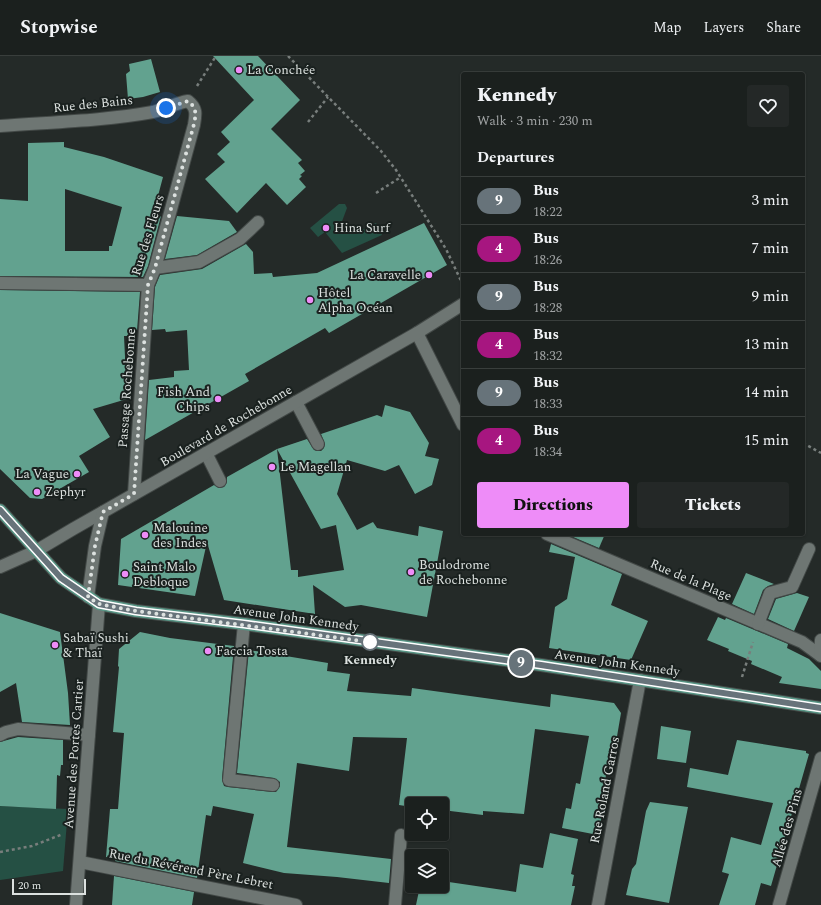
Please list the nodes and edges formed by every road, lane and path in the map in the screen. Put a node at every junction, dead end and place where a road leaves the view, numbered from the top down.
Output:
1 (216, 56) edge
2 (288, 56) edge
3 (205, 73) dead end
4 (328, 97) junction
5 (188, 101) joint
6 (308, 122) dead end
7 (0, 126) edge
8 (401, 177) junction
9 (376, 193) dead end
10 (258, 222) dead end
11 (155, 268) junction
12 (461, 281) edge
13 (0, 283) edge
14 (148, 285) junction
15 (461, 305) edge
16 (417, 333) junction
17 (296, 402) junction
18 (461, 420) edge
19 (318, 444) dead end
20 (805, 444) edge
21 (821, 453) edge
22 (206, 454) junction
23 (220, 481) dead end
24 (134, 494) junction
25 (0, 510) edge
26 (103, 512) junction
27 (551, 536) edge
28 (809, 549) dead end
29 (36, 550) junction
30 (0, 567) edge
31 (88, 597) junction
32 (99, 604) junction
33 (244, 624) junction
34 (758, 624) junction
35 (821, 640) edge
36 (820, 656) edge
37 (640, 680) junction
38 (737, 695) junction
39 (821, 708) edge
40 (0, 735) edge
41 (89, 735) junction
42 (821, 758) edge
43 (274, 785) dead end
44 (83, 826) junction
45 (401, 835) dead end
46 (0, 852) edge
47 (80, 862) junction
48 (76, 905) edge
49 (296, 905) edge
50 (395, 905) edge
51 (598, 905) edge
52 (779, 905) edge

1 - 3 path
2 - 4 path
4 - 6 path
4 - 8 path
5 - 7 street, Rue des Bains
5 - 11 street, Rue des Fleurs
8 - 9 path
8 - 12 path
10 - 11 street
11 - 14 street, Rue des Fleurs
13 - 14 street, Rue des Fleurs
14 - 24 street, Passage Rochebonne
15 - 16 street, Boulevard de Rochebonne
16 - 17 street, Boulevard de Rochebonne
16 - 18 street
17 - 19 street
17 - 22 street, Boulevard de Rochebonne
20 - 21 path
22 - 23 street
22 - 24 street, Boulevard de Rochebonne
24 - 26 street, Boulevard de Rochebonne
25 - 29 main road
26 - 29 street, Boulevard de Rochebonne
26 - 31 street
27 - 34 street, Rue de la Plage
28 - 34 street
29 - 30 street, Boulevard de Rochebonne
29 - 31 main road
31 - 32 main road
32 - 33 main road, Avenue John Kennedy
32 - 41 street, Avenue des Portes Cartier
33 - 37 main road, Avenue John Kennedy
33 - 43 street
34 - 36 street, Rue de la Plage
34 - 38 path
35 - 36 street
37 - 38 main road, Avenue John Kennedy
37 - 51 street, Rue Roland Garros
38 - 39 main road, Avenue John Kennedy
40 - 41 street
41 - 44 street, Avenue des Portes Cartier
42 - 52 street, Allée des Pins
44 - 46 path
44 - 47 street, Avenue des Portes Cartier
45 - 50 street
47 - 48 street, Avenue des Portes Cartier
47 - 49 street, Rue du Révérend Père Lebret

